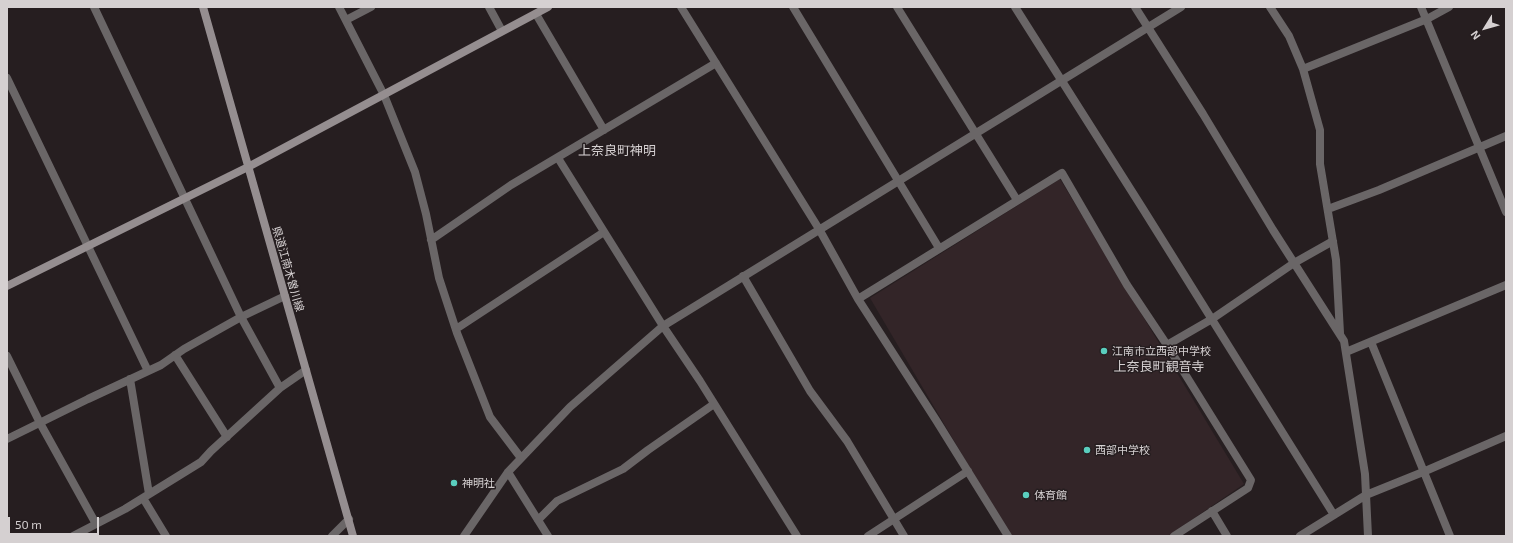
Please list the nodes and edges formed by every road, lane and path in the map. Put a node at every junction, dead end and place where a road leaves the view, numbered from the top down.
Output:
1 (94, 7) edge
2 (203, 7) edge
3 (339, 7) edge
4 (371, 7) edge
5 (489, 7) edge
6 (548, 7) edge
7 (681, 7) edge
8 (793, 7) edge
9 (897, 7) edge
10 (1015, 7) edge
11 (1134, 7) edge
12 (1181, 7) edge
13 (1270, 7) edge
14 (1422, 7) edge
15 (1449, 7) edge
16 (536, 14) junction
17 (1426, 19) junction
18 (346, 20) junction
19 (1148, 28) junction
20 (502, 31) junction
21 (716, 63) junction
22 (1303, 69) junction
23 (7, 78) edge
24 (1062, 81) junction
25 (384, 95) junction
26 (604, 130) junction
27 (975, 134) junction
28 (1506, 136) edge
29 (1479, 147) junction
30 (558, 158) junction
31 (248, 167) junction
32 (898, 181) junction
33 (184, 199) junction
34 (1017, 200) junction
35 (1328, 209) junction
36 (1506, 212) edge
37 (819, 229) junction
38 (604, 232) junction
39 (431, 240) junction
40 (1333, 241) junction
41 (88, 246) junction
42 (939, 248) junction
43 (1294, 263) junction
44 (743, 276) junction
45 (1506, 285) edge
46 (7, 286) edge
47 (285, 296) junction
48 (858, 299) junction
49 (241, 317) junction
50 (1212, 319) junction
51 (663, 326) junction
52 (456, 329) junction
53 (1340, 334) junction
54 (1371, 342) junction
55 (1167, 345) junction
56 (1346, 352) junction
57 (175, 355) junction
58 (7, 356) edge
59 (306, 370) junction
60 (148, 371) junction
61 (130, 380) junction
62 (280, 388) junction
63 (714, 404) junction
64 (40, 422) junction
65 (1506, 436) edge
66 (227, 437) junction
67 (7, 439) edge
68 (521, 458) junction
69 (968, 471) junction
70 (508, 472) junction
71 (1423, 472) junction
72 (1366, 495) junction
73 (146, 496) junction
74 (1212, 511) junction
75 (1334, 515) junction
76 (349, 519) junction
77 (538, 520) junction
78 (894, 520) junction
79 (96, 524) junction
80 (73, 536) edge
81 (166, 536) edge
82 (332, 536) edge
83 (354, 536) edge
84 (464, 536) edge
85 (548, 536) edge
86 (797, 536) edge
87 (868, 536) edge
88 (904, 536) edge
89 (1008, 536) edge
90 (1174, 536) edge
91 (1227, 536) edge
92 (1300, 536) edge
93 (1368, 536) edge
94 (1450, 536) edge

1 - 33 street
2 - 31 street, 県道江南木曽川線
3 - 18 street
4 - 18 street
5 - 20 street
6 - 16 street
7 - 21 street
8 - 32 street
9 - 27 street
10 - 24 street
11 - 19 street
12 - 19 street
13 - 22 street
14 - 17 street
15 - 17 street
16 - 20 street
16 - 26 street
17 - 22 street
17 - 29 street
18 - 25 street
19 - 24 street
19 - 43 street
20 - 25 street
21 - 26 street
21 - 37 street
22 - 35 street
23 - 41 street
24 - 27 street
24 - 50 street
25 - 31 street
25 - 39 street
26 - 30 street
27 - 32 street
27 - 34 street
28 - 29 street
29 - 35 street
29 - 36 street
30 - 38 street
30 - 39 street
31 - 33 street
31 - 47 street, 県道江南木曽川線
32 - 37 street
32 - 42 street
33 - 41 street
33 - 49 street
34 - 42 street
34 - 55 street
35 - 40 street
37 - 44 street
37 - 48 street
38 - 51 street
38 - 52 street
39 - 52 street
40 - 43 street
40 - 53 street
41 - 46 street
41 - 60 street
42 - 48 street
43 - 50 street
43 - 53 street
44 - 51 street
44 - 78 street
45 - 54 street
47 - 49 street
47 - 59 street, 県道江南木曽川線
48 - 69 street
49 - 57 street
49 - 62 street
50 - 55 street
50 - 75 street
51 - 63 street
51 - 68 street
52 - 68 street
53 - 56 street
54 - 56 street
54 - 71 street
55 - 74 street
56 - 72 street
57 - 60 street
57 - 66 street
58 - 64 street
59 - 62 street
59 - 76 street, 県道江南木曽川線
60 - 61 street
61 - 64 street
61 - 73 street
62 - 66 street
63 - 77 street
63 - 86 street
64 - 67 street
64 - 79 street
65 - 71 street
66 - 73 street
68 - 70 street
69 - 78 street
69 - 89 street
70 - 77 street
70 - 84 street
71 - 72 street
71 - 94 street
72 - 75 street
72 - 93 street
73 - 79 street
73 - 81 street
74 - 90 street
74 - 91 street
75 - 92 street
76 - 82 street
76 - 83 street, 県道江南木曽川線
77 - 85 street
78 - 87 street
78 - 88 street
79 - 80 street

